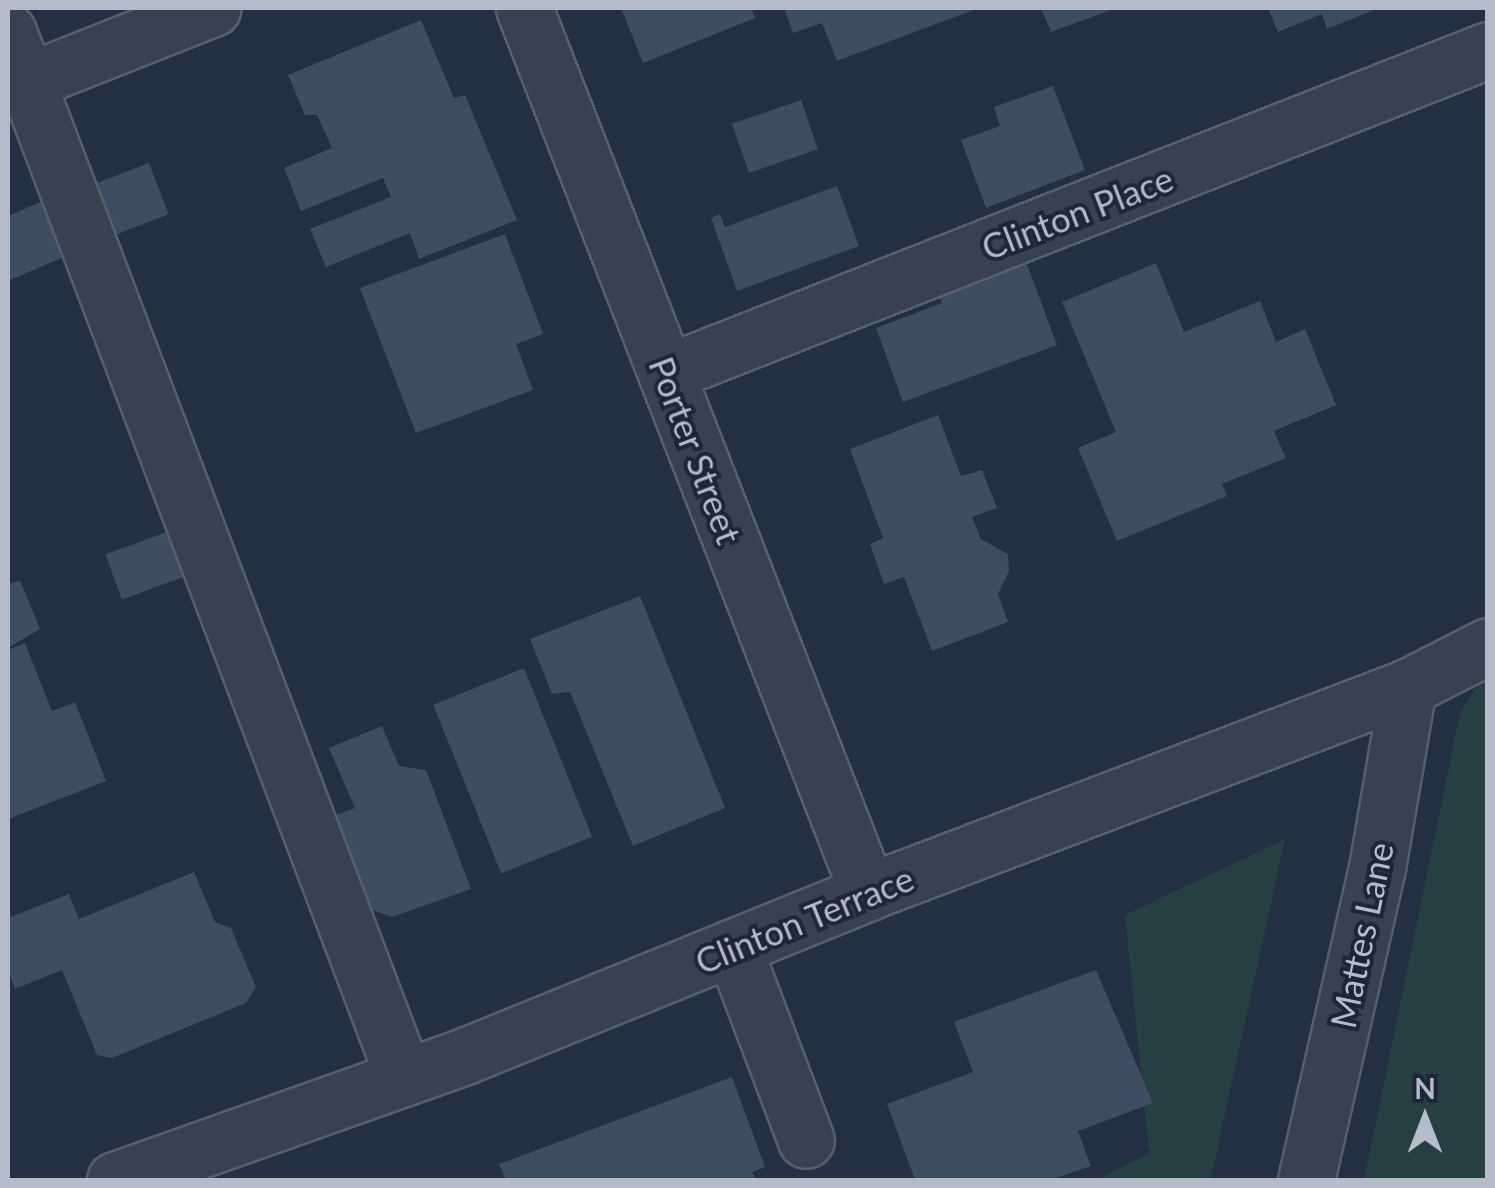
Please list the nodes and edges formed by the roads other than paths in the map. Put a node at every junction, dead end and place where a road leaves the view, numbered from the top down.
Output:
1 (213, 8) edge
2 (524, 8) edge
3 (1488, 50) edge
4 (14, 67) edge
5 (666, 373) junction
6 (1488, 646) edge
7 (1408, 687) junction
8 (868, 892) junction
9 (732, 947) junction
10 (404, 1078) junction
11 (806, 1140) dead end
12 (116, 1180) edge
13 (1306, 1180) edge

1 - 4 street
2 - 5 street, Porter Street
3 - 5 street, Clinton Place
4 - 10 street
5 - 8 street, Porter Street
6 - 7 street, Clinton Terrace
7 - 8 street, Clinton Terrace
7 - 13 street, Mattes Lane
8 - 9 street, Clinton Terrace
9 - 10 street, Clinton Terrace
9 - 11 street
10 - 12 street, Clinton Terrace

